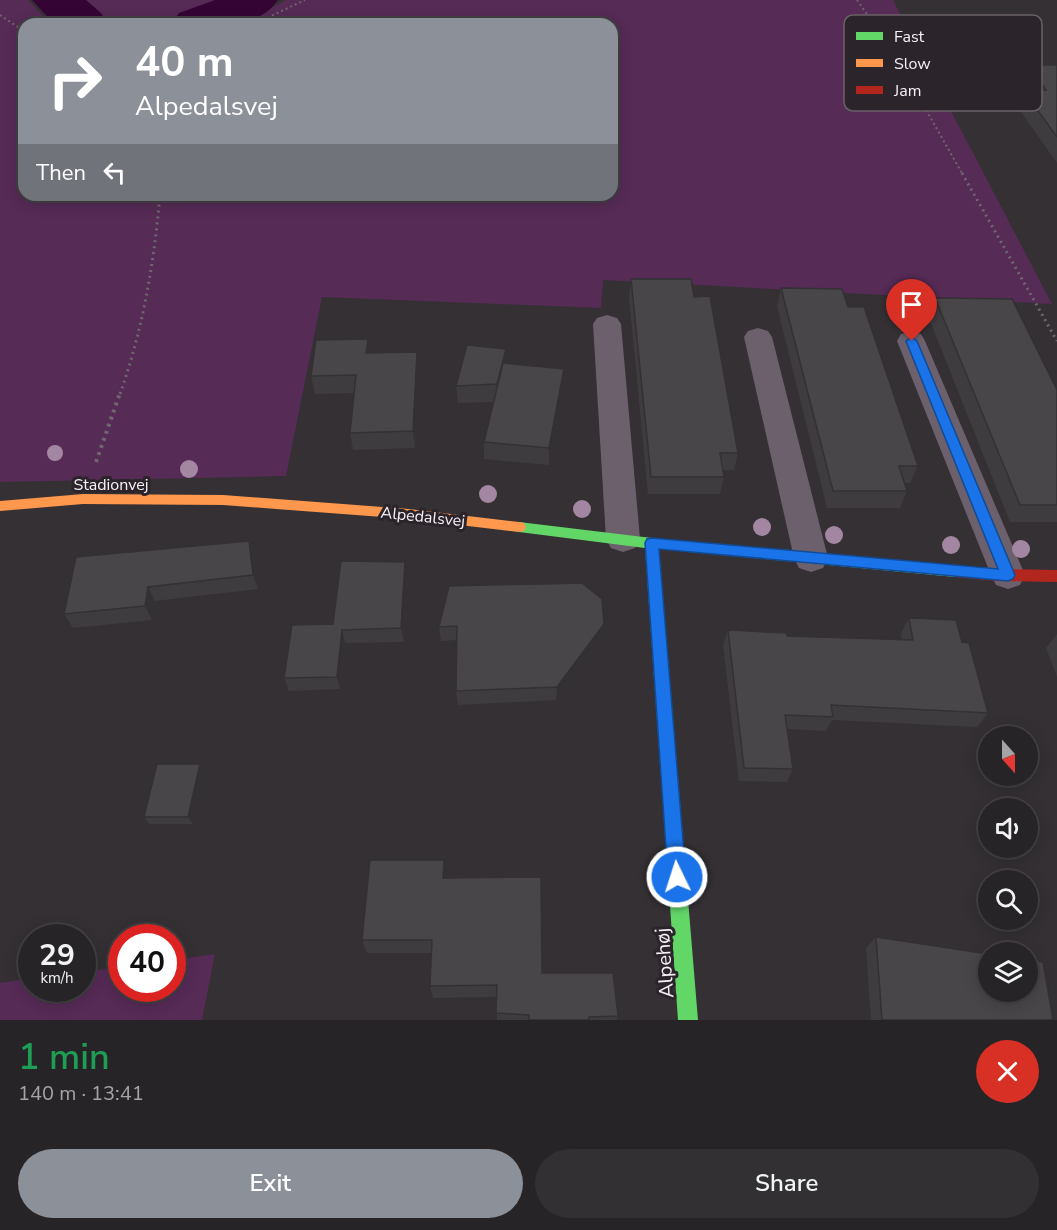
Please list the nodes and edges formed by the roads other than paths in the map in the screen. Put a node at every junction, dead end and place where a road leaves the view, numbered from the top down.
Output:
1 (607, 324) dead end
2 (758, 337) dead end
3 (912, 341) dead end
4 (223, 501) joint
5 (0, 506) edge
6 (637, 541) junction
7 (811, 558) junction
8 (1008, 575) junction
9 (1057, 576) edge
10 (688, 1020) edge

1 - 6 street
2 - 7 street
3 - 8 street
4 - 5 street, Stadionvej
4 - 6 street, Alpedalsvej
6 - 7 street, Alpedalsvej
6 - 10 street, Alpehøj
7 - 8 street, Alpedalsvej
8 - 9 street, Alpedalsvej

